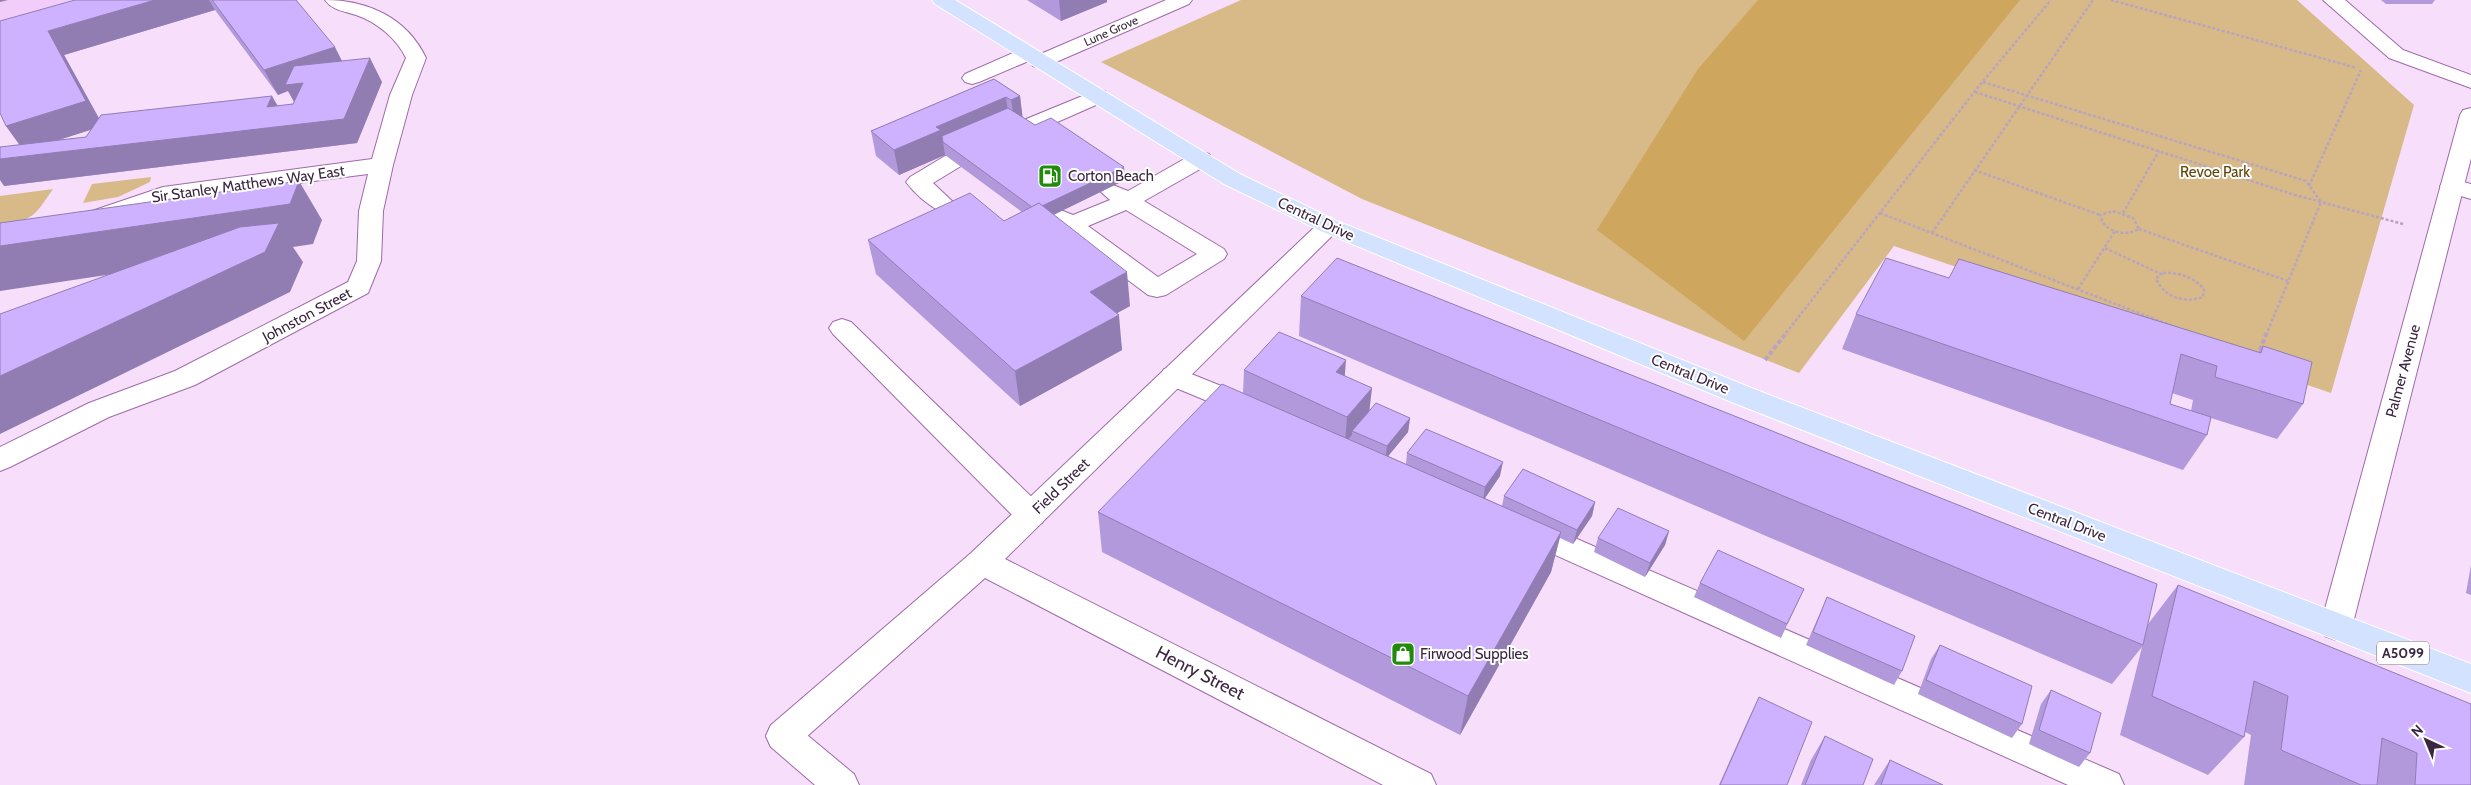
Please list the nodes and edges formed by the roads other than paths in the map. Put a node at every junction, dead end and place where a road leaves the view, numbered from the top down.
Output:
1 (335, 0) edge
2 (942, 0) edge
3 (1182, 0) edge
4 (2333, 0) edge
5 (1033, 58) junction
6 (972, 78) dead end
7 (2471, 82) edge
8 (1096, 96) junction
9 (2471, 115) edge
10 (1022, 129) edge
11 (1201, 159) junction
12 (953, 161) edge
13 (382, 165) junction
14 (2461, 189) edge
15 (1117, 195) junction
16 (1062, 219) junction
17 (78, 225) edge
18 (1330, 226) junction
19 (842, 328) dead end
20 (1174, 376) junction
21 (1272, 419) edge
22 (0, 460) edge
23 (1031, 515) junction
24 (1496, 516) edge
25 (982, 562) junction
26 (2336, 627) junction
27 (2471, 679) edge
28 (841, 785) edge
29 (1418, 785) edge
30 (2106, 785) edge

1 - 13 street, Johnston Street
2 - 5 main road, Central Drive
3 - 5 street, Lune Grove
4 - 7 street
5 - 6 street, Lune Grove
5 - 8 main road, Central Drive
8 - 10 street
8 - 11 main road, Central Drive
9 - 14 street, Palmer Avenue
11 - 15 street
11 - 18 main road, Central Drive
12 - 16 street
13 - 17 street, Sir Stanley Matthews Way East
13 - 22 street, Johnston Street
14 - 26 street, Palmer Avenue
15 - 16 street
15 - 16 street
18 - 20 street, Field Street
18 - 26 main road, Central Drive
19 - 23 street
20 - 21 street
20 - 23 street, Field Street
23 - 25 street, Field Street
24 - 30 street
25 - 28 street, Field Street
25 - 29 street, Henry Street
26 - 27 main road, Central Drive / A5099

